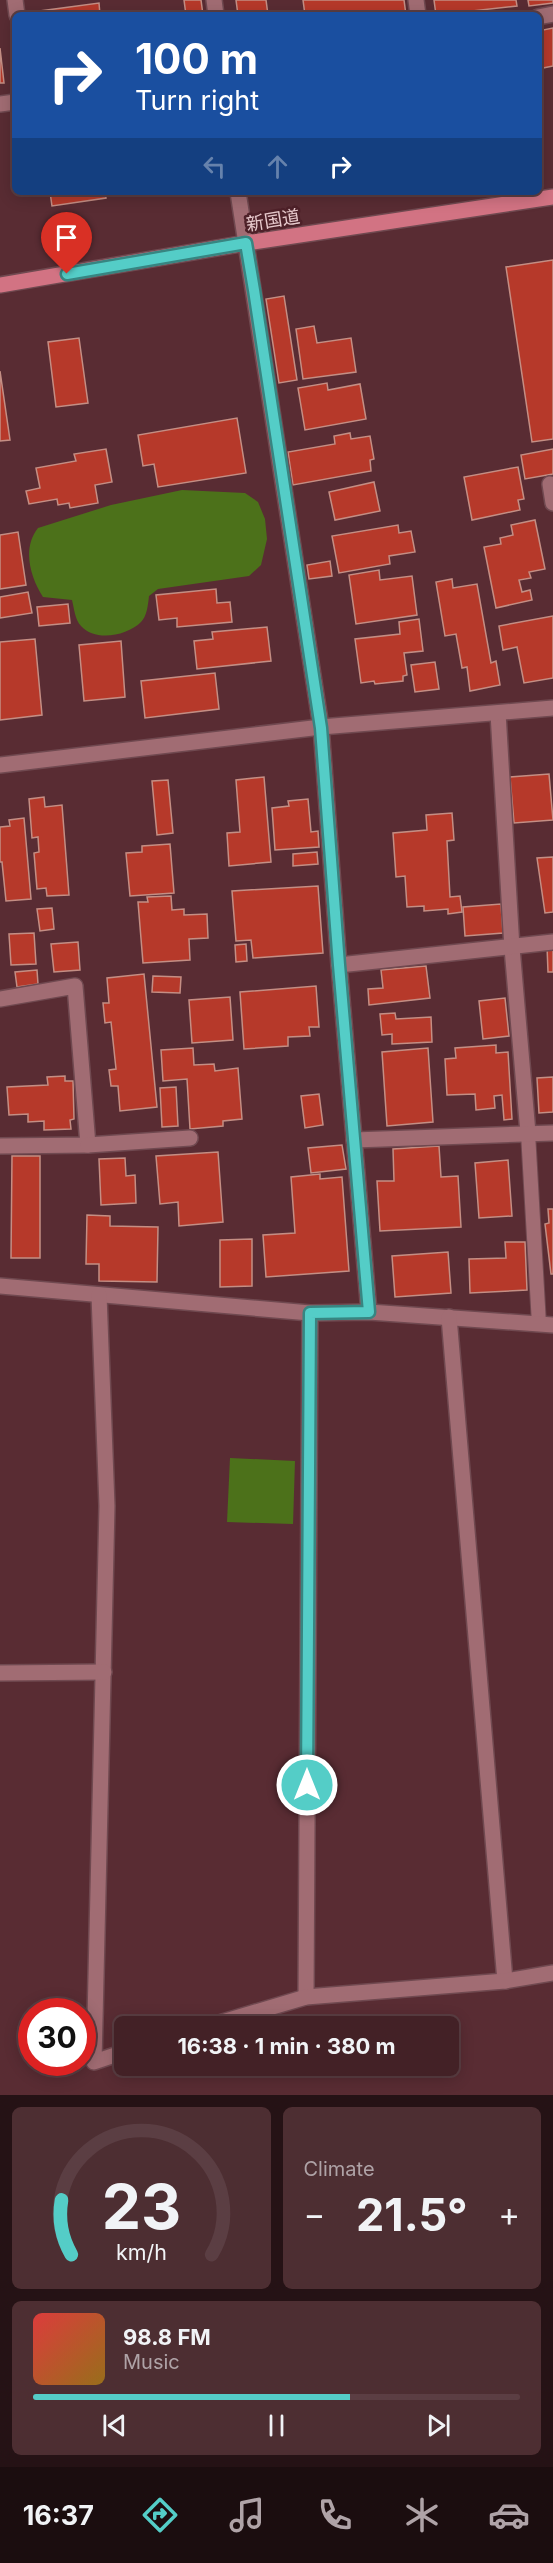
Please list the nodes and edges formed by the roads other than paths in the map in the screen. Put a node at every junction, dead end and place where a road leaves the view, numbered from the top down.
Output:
1 (238, 195) edge
2 (553, 197) edge
3 (246, 243) junction
4 (0, 285) edge
5 (550, 484) dead end
6 (553, 503) edge
7 (553, 708) edge
8 (498, 713) junction
9 (321, 728) junction
10 (0, 765) edge
11 (553, 942) edge
12 (512, 948) junction
13 (339, 965) junction
14 (0, 999) edge
15 (528, 1133) junction
16 (553, 1133) edge
17 (190, 1138) dead end
18 (354, 1140) junction
19 (88, 1145) junction
20 (0, 1146) edge
21 (0, 1286) edge
22 (99, 1295) junction
23 (369, 1312) junction
24 (310, 1313) junction
25 (449, 1317) junction
26 (546, 1324) edge
27 (105, 1672) junction
28 (0, 1673) edge
29 (553, 1973) edge
30 (505, 1981) junction
31 (306, 1997) junction
32 (242, 2016) edge
33 (114, 2055) edge

1 - 3 street
2 - 3 main road, 新国道
3 - 4 main road, 新国道
3 - 9 street
5 - 6 street
7 - 8 street
8 - 9 street
8 - 12 street
9 - 10 street
9 - 13 street
11 - 12 street
12 - 13 street
12 - 15 street
13 - 18 street
14 - 19 street
15 - 16 street
15 - 18 street
15 - 26 lane
17 - 19 street
18 - 23 street
19 - 20 street
21 - 22 street
22 - 24 street
22 - 27 street
23 - 24 street
23 - 25 street
24 - 31 street
25 - 26 street
25 - 30 street
27 - 28 street
27 - 33 street
29 - 30 street
30 - 31 street
31 - 32 street

